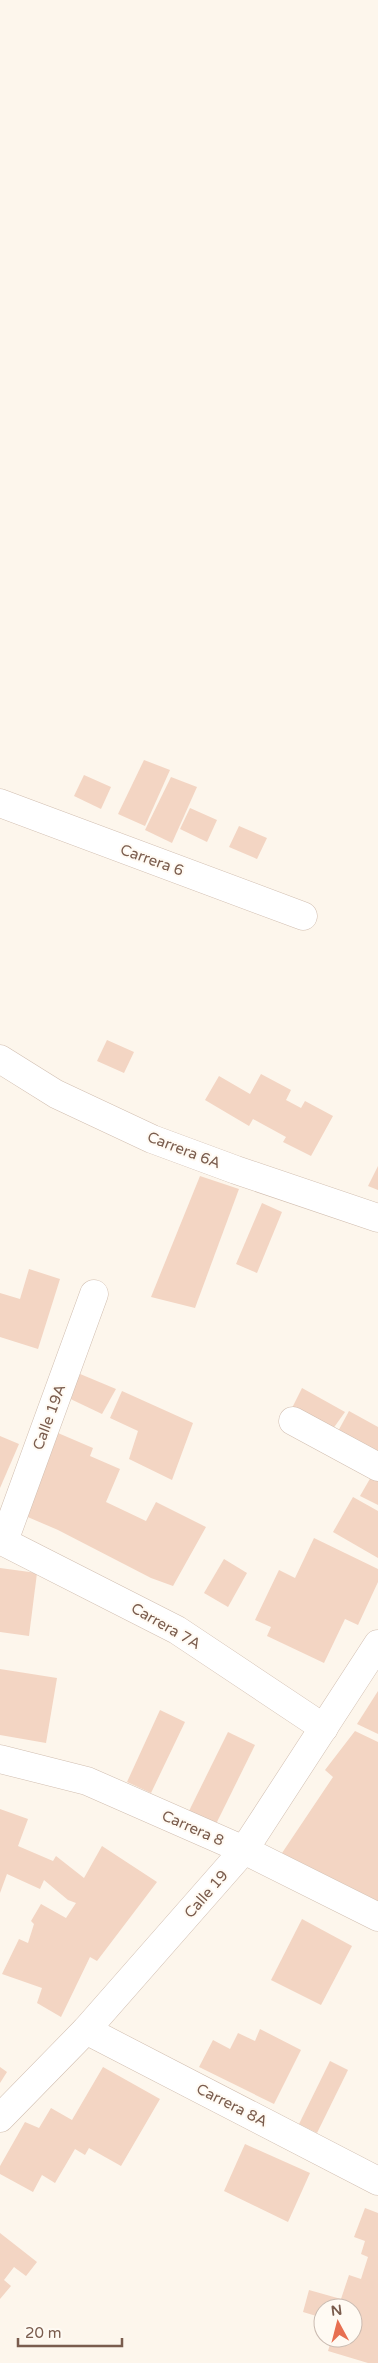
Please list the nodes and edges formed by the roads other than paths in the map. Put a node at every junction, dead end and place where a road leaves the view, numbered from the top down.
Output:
1 (0, 803) edge
2 (304, 916) dead end
3 (0, 1059) edge
4 (378, 1218) edge
5 (94, 1294) dead end
6 (292, 1421) dead end
7 (378, 1467) edge
8 (2, 1540) edge
9 (378, 1644) edge
10 (324, 1728) junction
11 (0, 1759) edge
12 (244, 1850) junction
13 (378, 1917) edge
14 (86, 2030) junction
15 (0, 2118) edge
16 (378, 2181) edge

1 - 2 street, Carrera 6
3 - 4 street, Carrera 6A
5 - 8 street, Calle 19A
6 - 7 street
8 - 10 street, Carrera 7A
9 - 10 street, Calle 19
10 - 12 street, Calle 19
11 - 12 street, Carrera 8
12 - 13 street, Carrera 8
12 - 14 street, Calle 19
14 - 15 street, Calle 19
14 - 16 street, Carrera 8A

